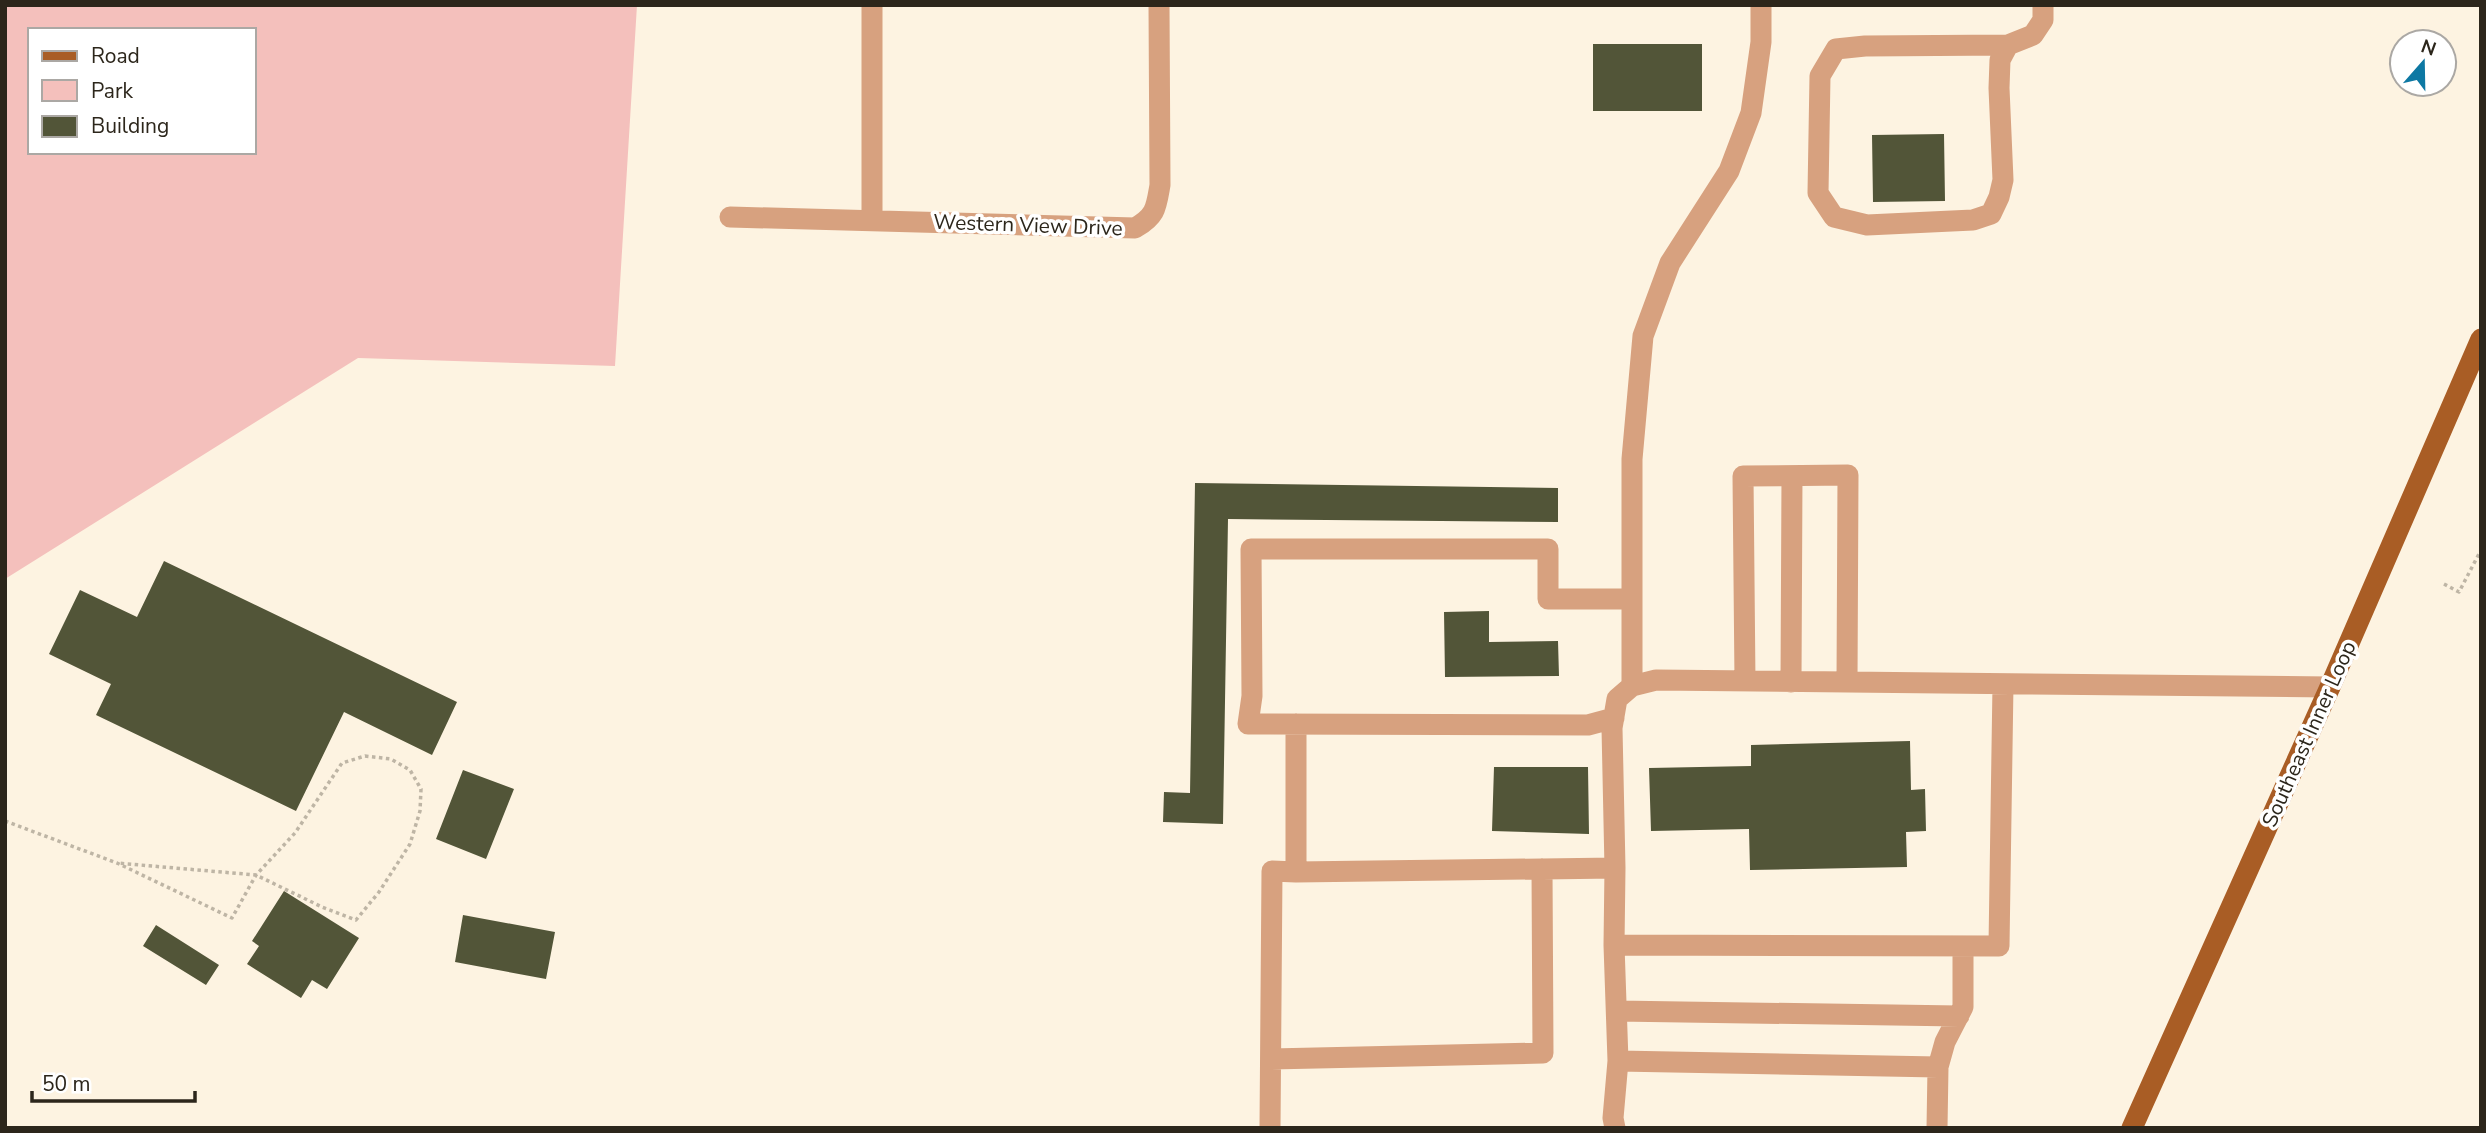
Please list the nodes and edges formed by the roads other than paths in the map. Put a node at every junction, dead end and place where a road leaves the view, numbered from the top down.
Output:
1 (872, 5) edge
2 (1159, 5) edge
3 (1761, 5) edge
4 (2043, 5) edge
5 (2008, 45) junction
6 (730, 217) dead end
7 (872, 220) junction
8 (2481, 339) edge
9 (1792, 476) junction
10 (1632, 599) junction
11 (1745, 681) junction
12 (1791, 682) junction
13 (1847, 682) junction
14 (2003, 684) junction
15 (1632, 686) junction
16 (2330, 687) junction
17 (1614, 718) junction
18 (1296, 724) junction
19 (1615, 868) junction
20 (1542, 869) junction
21 (1296, 872) junction
22 (1614, 945) junction
23 (1963, 947) junction
24 (1617, 1011) junction
25 (1959, 1016) junction
26 (1271, 1059) junction
27 (1618, 1061) junction
28 (1938, 1067) junction
29 (1270, 1128) edge
30 (1615, 1128) edge
31 (1937, 1128) edge
32 (2132, 1128) edge

1 - 7 street
2 - 7 street, Western View Drive
3 - 10 street
4 - 5 street
5 - 5 street
6 - 7 street, Western View Drive
8 - 16 main road, Southeast Inner Loop
9 - 11 street
9 - 12 street
9 - 13 street
10 - 15 street
10 - 18 street
11 - 12 street
11 - 15 street
12 - 13 street
13 - 14 street
14 - 16 street
14 - 23 street
15 - 17 street
16 - 32 main road, Southeast Inner Loop
17 - 18 street
17 - 19 street
18 - 21 street
19 - 20 street
19 - 22 street
20 - 21 street
20 - 26 street
21 - 26 street
22 - 23 street
22 - 24 street
23 - 25 street
24 - 25 street
24 - 27 street
25 - 28 street
26 - 29 street
27 - 28 street
27 - 30 street
28 - 31 street

